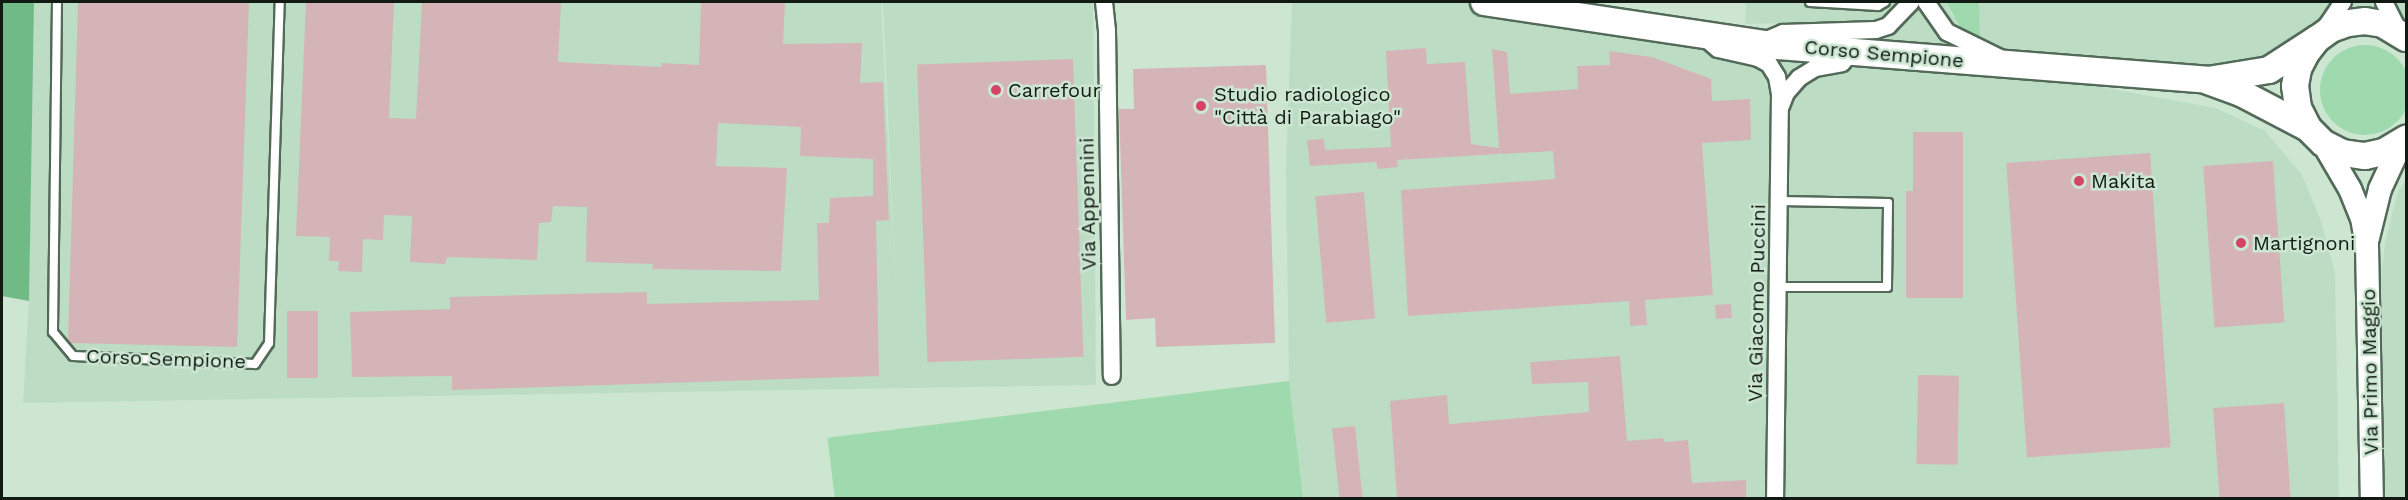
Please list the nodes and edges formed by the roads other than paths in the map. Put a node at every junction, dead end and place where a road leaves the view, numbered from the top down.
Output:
1 (57, 2) edge
2 (280, 2) edge
3 (1104, 2) edge
4 (1113, 2) edge
5 (1484, 2) edge
6 (1810, 2) edge
7 (1885, 2) edge
8 (1911, 2) edge
9 (1926, 2) edge
10 (2343, 2) edge
11 (2384, 2) edge
12 (1107, 31) junction
13 (1702, 35) junction
14 (2403, 35) edge
15 (2317, 39) junction
16 (1761, 44) junction
17 (1852, 52) junction
18 (2008, 64) junction
19 (2208, 80) junction
20 (1781, 107) junction
21 (2316, 136) junction
22 (2404, 141) edge
23 (1780, 201) junction
24 (2367, 245) junction
25 (1778, 287) junction
26 (1112, 376) dead end
27 (1775, 498) edge
28 (2372, 498) edge

1 - 2 lane, Corso Sempione
3 - 12 street, Via Appennini
4 - 12 street, Via Appennini
5 - 13 main road, Corso Sempione
6 - 7 lane
8 - 16 street, Corso Sempione
9 - 18 street, Corso Sempione
10 - 15 street
11 - 14 street
12 - 26 street, Via Appennini
13 - 16 main road, Corso Sempione
13 - 20 street, Via Giacomo Puccini
14 - 15 main road, Corso Sempione
15 - 19 main road, Corso Sempione
15 - 21 main road
16 - 17 main road, Corso Sempione
17 - 18 main road, Corso Sempione
17 - 20 street
18 - 19 main road, Corso Sempione
19 - 21 main road, Corso Sempione
20 - 23 street, Via Giacomo Puccini
21 - 22 main road, Corso Sempione
21 - 24 street, Via Primo Maggio
22 - 24 street, Via Primo Maggio
23 - 25 street, Via Giacomo Puccini
23 - 25 lane
24 - 28 street, Via Primo Maggio
25 - 27 street, Via Giacomo Puccini

